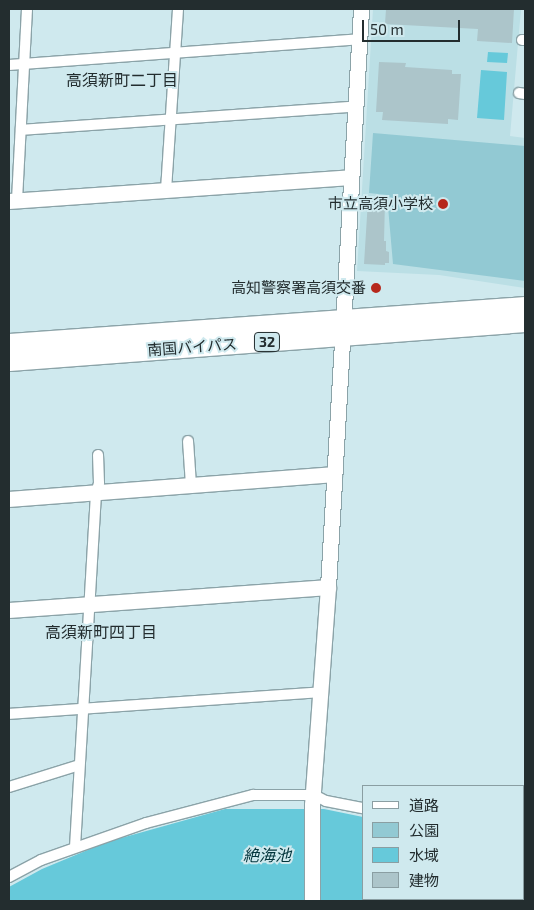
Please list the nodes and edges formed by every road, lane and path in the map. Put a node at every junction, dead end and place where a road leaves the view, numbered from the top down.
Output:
1 (27, 9) edge
2 (178, 9) edge
3 (361, 9) edge
4 (359, 39) junction
5 (176, 53) junction
6 (9, 64) edge
7 (25, 64) junction
8 (354, 107) junction
9 (171, 120) junction
10 (21, 130) junction
11 (350, 177) junction
12 (166, 190) junction
13 (13, 201) edge
14 (525, 306) edge
15 (343, 318) junction
16 (525, 322) edge
17 (341, 337) junction
18 (9, 343) edge
19 (9, 361) edge
20 (188, 441) dead end
21 (98, 455) dead end
22 (334, 474) junction
23 (191, 485) junction
24 (96, 493) junction
25 (9, 499) edge
26 (328, 587) junction
27 (89, 604) junction
28 (9, 610) edge
29 (320, 692) junction
30 (82, 709) junction
31 (9, 714) edge
32 (78, 765) junction
33 (9, 787) edge
34 (313, 800) junction
35 (362, 808) edge
36 (75, 847) junction
37 (9, 877) edge
38 (312, 901) edge

1 - 7 street
2 - 5 street
3 - 4 street
4 - 5 street
4 - 8 street
5 - 7 street
5 - 9 street
6 - 7 street
7 - 10 street
8 - 9 street
8 - 11 street
9 - 10 street
9 - 12 street
10 - 13 street
11 - 12 street
11 - 15 street
12 - 13 street
14 - 15 highway, 南国バイパス / 32
15 - 17 street
15 - 18 highway, 南国バイパス / 32
16 - 17 highway, 南国バイパス / 32
17 - 19 highway, 南国バイパス / 32
17 - 22 street
20 - 23 street
21 - 24 street
22 - 23 street
22 - 26 street
23 - 24 street
24 - 25 street
24 - 27 street
26 - 27 street
26 - 29 street
27 - 28 street
27 - 30 street
29 - 30 street
29 - 34 street
30 - 31 street
30 - 32 street
32 - 33 street
32 - 36 street
34 - 35 street
34 - 36 street
34 - 38 street
36 - 37 street

